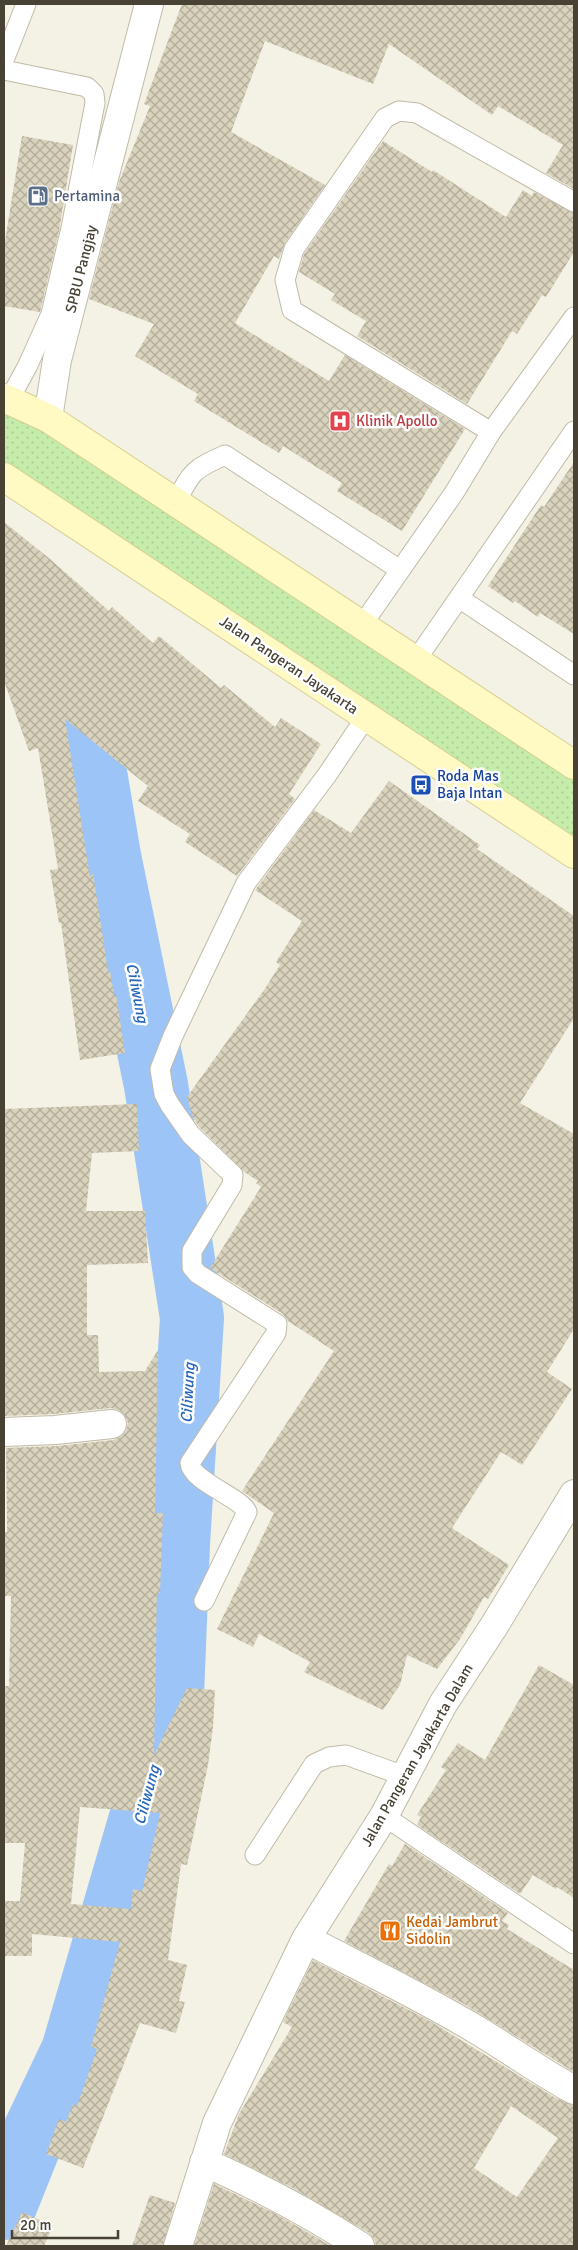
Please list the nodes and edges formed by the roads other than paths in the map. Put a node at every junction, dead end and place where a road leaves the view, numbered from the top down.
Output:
1 (26, 4) edge
2 (149, 4) edge
3 (4, 60) edge
4 (4, 70) edge
5 (574, 202) edge
6 (574, 317) edge
7 (6, 399) edge
8 (48, 418) junction
9 (574, 431) edge
10 (490, 432) junction
11 (4, 477) edge
12 (176, 502) junction
13 (400, 570) junction
14 (459, 598) junction
15 (362, 625) junction
16 (416, 660) junction
17 (574, 675) edge
18 (366, 717) junction
19 (574, 765) edge
20 (574, 854) edge
21 (112, 1424) dead end
22 (4, 1432) edge
23 (574, 1494) edge
24 (204, 1601) dead end
25 (404, 1776) junction
26 (384, 1816) junction
27 (255, 1856) dead end
28 (306, 1939) junction
29 (574, 1944) edge
30 (574, 2090) edge
31 (204, 2162) junction
32 (178, 2246) edge
33 (360, 2246) edge

1 - 3 lane
2 - 8 street, SPBU Pangjay
4 - 7 lane, SPBU Pangjay
5 - 10 lane
6 - 10 lane
7 - 8 main road
8 - 12 main road
9 - 14 lane
10 - 13 lane
11 - 18 main road, Jalan Pangeran Jayakarta
12 - 13 lane
12 - 15 main road
13 - 15 lane
14 - 16 lane
14 - 17 lane
15 - 16 main road
16 - 19 main road
18 - 20 main road, Jalan Pangeran Jayakarta
18 - 24 lane
21 - 22 street
23 - 25 street, Jalan Pangeran Jayakarta Dalam
25 - 26 street, Jalan Pangeran Jayakarta Dalam
25 - 27 lane
26 - 28 street, Jalan Pangeran Jayakarta Dalam
26 - 29 lane
28 - 30 street
28 - 31 street, Jalan Pangeran Jayakarta Dalam
31 - 32 street, Jalan Pangeran Jayakarta Dalam
31 - 33 street

